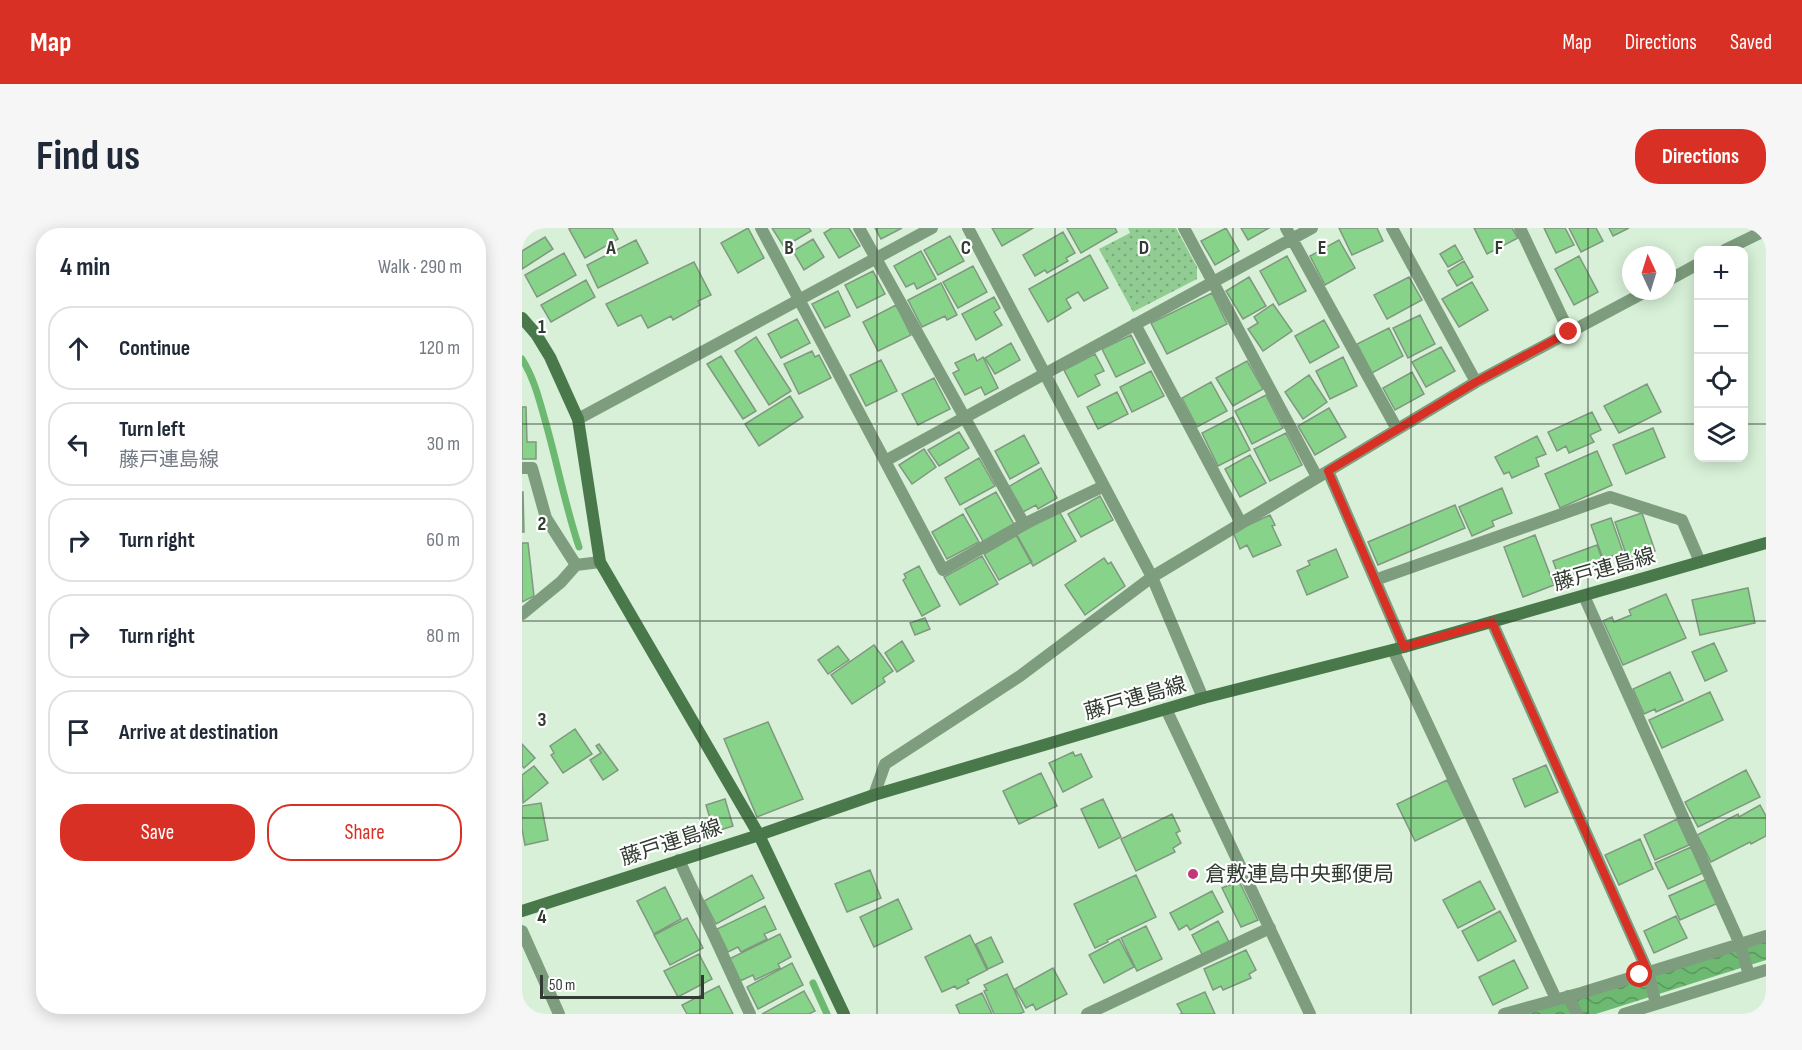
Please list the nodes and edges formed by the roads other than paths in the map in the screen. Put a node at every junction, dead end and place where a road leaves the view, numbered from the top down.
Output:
1 (761, 228) edge
2 (859, 228) edge
3 (932, 228) edge
4 (968, 228) edge
5 (1184, 228) edge
6 (1312, 228) edge
7 (1392, 228) edge
8 (1520, 228) edge
9 (1766, 230) edge
10 (1289, 234) edge
11 (1733, 246) edge
12 (876, 258) junction
13 (1694, 266) edge
14 (1676, 276) edge
15 (1213, 281) junction
16 (800, 299) junction
17 (1630, 300) edge
18 (522, 318) edge
19 (1135, 324) junction
20 (1569, 332) junction
21 (1045, 373) junction
22 (1476, 382) junction
23 (964, 416) junction
24 (578, 419) junction
25 (1397, 429) junction
26 (885, 460) junction
27 (522, 468) edge
28 (1323, 474) junction
29 (1104, 486) junction
30 (1241, 523) junction
31 (1024, 524) junction
32 (1766, 543) edge
33 (600, 562) junction
34 (1700, 562) junction
35 (576, 565) junction
36 (1152, 577) junction
37 (1376, 580) junction
38 (1584, 596) junction
39 (522, 614) edge
40 (1492, 622) junction
41 (1399, 648) junction
42 (1203, 698) junction
43 (1167, 709) junction
44 (874, 795) junction
45 (759, 835) junction
46 (679, 860) junction
47 (522, 911) edge
48 (1270, 928) junction
49 (522, 931) edge
50 (1766, 936) edge
51 (1740, 945) junction
52 (1766, 970) edge
53 (1748, 971) junction
54 (1648, 974) junction
55 (1565, 998) junction
56 (1655, 1000) junction
57 (560, 1014) edge
58 (750, 1014) edge
59 (844, 1014) edge
60 (1087, 1014) edge
61 (1310, 1014) edge
62 (1504, 1014) edge
63 (1577, 1014) edge
64 (1624, 1014) edge

1 - 16 street
2 - 12 street
3 - 12 street
4 - 21 street
5 - 15 street
6 - 10 street
7 - 22 street
8 - 20 street
9 - 11 street
10 - 15 street
10 - 25 street
12 - 16 street
12 - 23 street
13 - 14 street
15 - 19 street
15 - 28 street
16 - 24 street
16 - 26 street
17 - 20 street
18 - 24 main road
19 - 21 street
19 - 30 street
20 - 22 street
21 - 23 street
21 - 29 street
22 - 25 street
23 - 26 street
23 - 31 street
24 - 33 main road
25 - 28 street
26 - 31 street
27 - 35 street
28 - 30 street
28 - 37 street
29 - 31 street
29 - 36 street
30 - 36 street
32 - 34 main road, 藤戸連島線
33 - 35 street
33 - 45 main road
34 - 37 street
34 - 38 main road, 藤戸連島線
35 - 39 street
36 - 42 street
36 - 44 street
37 - 41 street
38 - 40 main road, 藤戸連島線
38 - 51 street
40 - 41 main road, 藤戸連島線
40 - 54 street
41 - 42 main road, 藤戸連島線
41 - 55 street
42 - 43 main road, 藤戸連島線
43 - 44 main road, 藤戸連島線
43 - 48 street
44 - 45 main road, 藤戸連島線
45 - 46 main road, 藤戸連島線
45 - 59 main road
46 - 47 main road, 藤戸連島線
46 - 58 street
48 - 60 street
48 - 61 street
49 - 57 street
50 - 51 street
51 - 53 street
51 - 54 street
52 - 53 street
53 - 56 street
54 - 55 street
54 - 56 street
55 - 62 street
55 - 63 street
56 - 64 street

